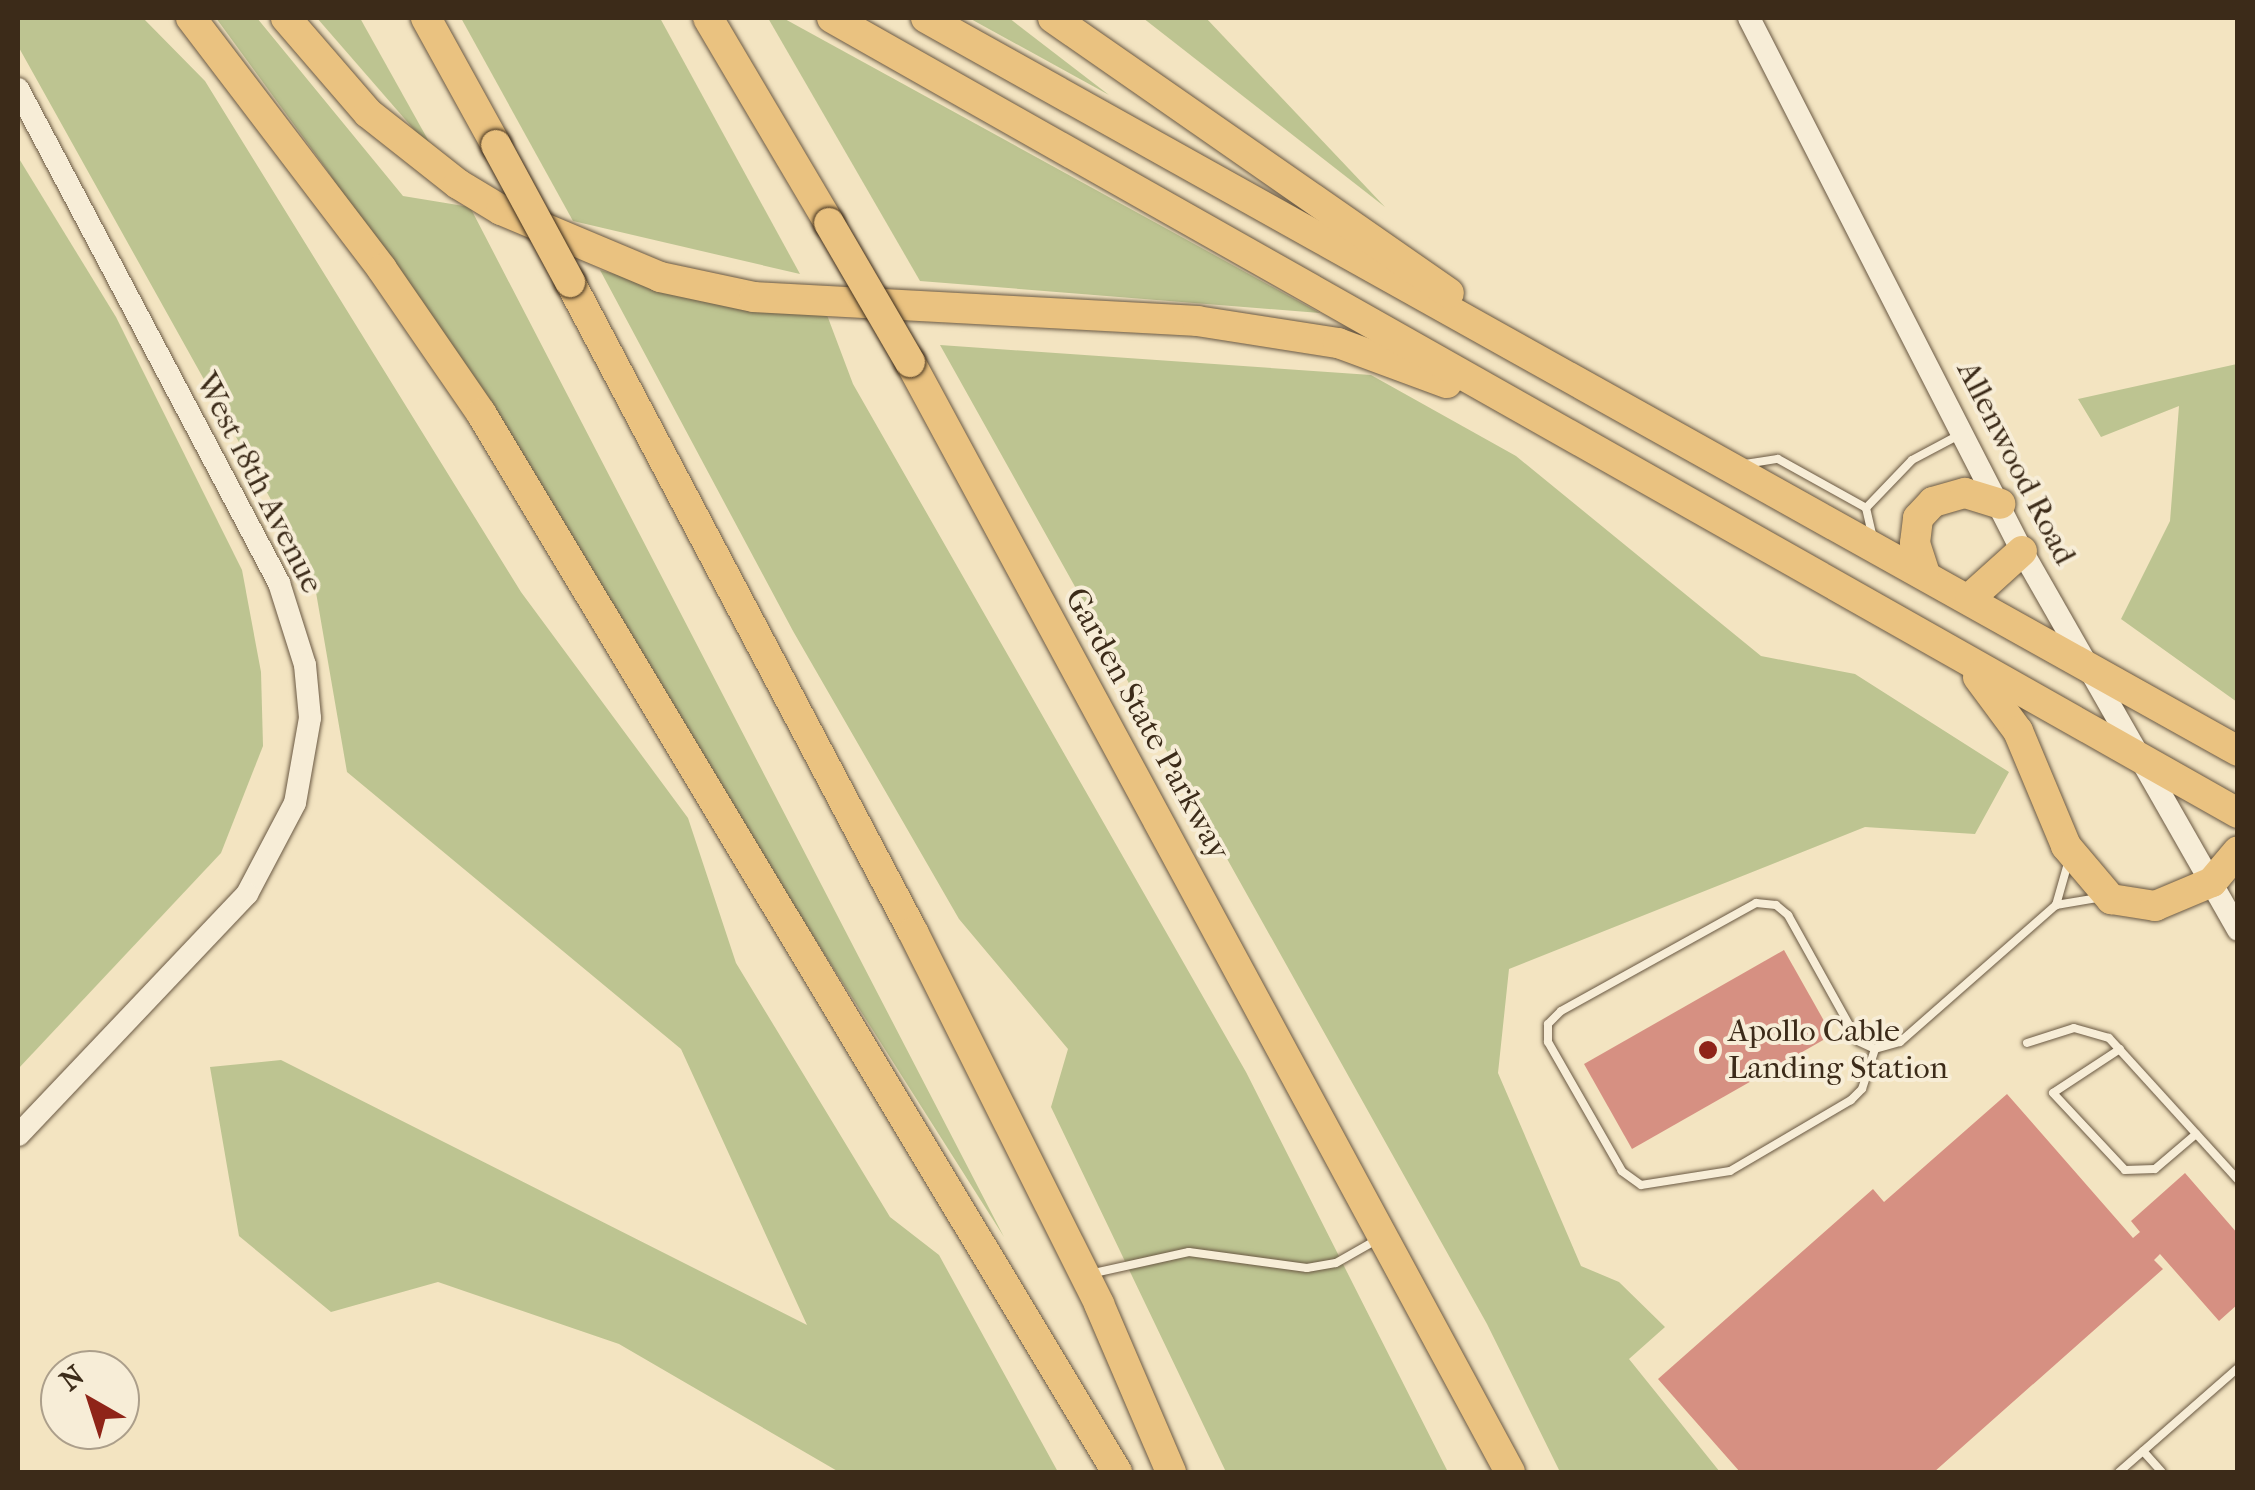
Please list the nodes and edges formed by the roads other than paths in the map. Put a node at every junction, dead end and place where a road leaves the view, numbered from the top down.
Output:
1 (190, 18) edge
2 (286, 18) edge
3 (426, 18) edge
4 (708, 18) edge
5 (832, 18) edge
6 (926, 18) edge
7 (1054, 18) edge
8 (1749, 18) edge
9 (18, 90) edge
10 (1528, 350) junction
11 (1966, 432) junction
12 (1568, 438) junction
13 (1737, 466) junction
14 (2000, 504) junction
15 (1866, 508) junction
16 (1873, 542) junction
17 (2022, 551) junction
18 (1924, 570) junction
19 (1970, 598) junction
20 (2079, 658) junction
21 (1970, 666) junction
22 (2238, 751) edge
23 (2140, 758) junction
24 (2238, 813) edge
25 (2238, 851) edge
26 (2071, 854) junction
27 (2212, 882) junction
28 (2107, 897) junction
29 (2056, 905) junction
30 (2238, 930) edge
31 (2027, 1043) dead end
32 (1875, 1049) junction
33 (2120, 1050) junction
34 (2196, 1134) junction
35 (18, 1136) edge
36 (2238, 1180) edge
37 (1386, 1234) junction
38 (1085, 1276) junction
39 (2238, 1368) edge
40 (2143, 1451) junction
41 (1117, 1472) edge
42 (1170, 1472) edge
43 (1510, 1472) edge
44 (2119, 1472) edge
45 (2162, 1472) edge

1 - 41 highway
2 - 12 highway
3 - 38 highway, bridge
4 - 37 highway, Garden State Parkway, bridge
5 - 12 highway
6 - 10 highway
7 - 10 highway
8 - 11 street, Allenwood Road
9 - 35 street, West 18th Avenue
10 - 13 highway
11 - 14 street, Allenwood Road
11 - 15 lane
12 - 21 highway
13 - 15 lane
13 - 16 highway
14 - 17 street, Allenwood Road
14 - 18 highway
15 - 16 lane
16 - 18 highway
17 - 19 highway
17 - 20 street, Allenwood Road
18 - 19 highway
19 - 20 highway
20 - 22 highway
20 - 23 street, Allenwood Road
21 - 23 highway
21 - 26 highway
23 - 24 highway
23 - 27 street, Allenwood Road
25 - 27 highway
26 - 28 highway
26 - 29 lane
27 - 28 highway
27 - 30 street, Allenwood Road
28 - 29 lane
29 - 32 lane
31 - 33 lane
32 - 32 lane
33 - 34 lane
33 - 34 lane
34 - 36 lane
37 - 38 lane
37 - 43 highway, Garden State Parkway
38 - 42 highway
39 - 40 lane
40 - 44 lane
40 - 45 lane

